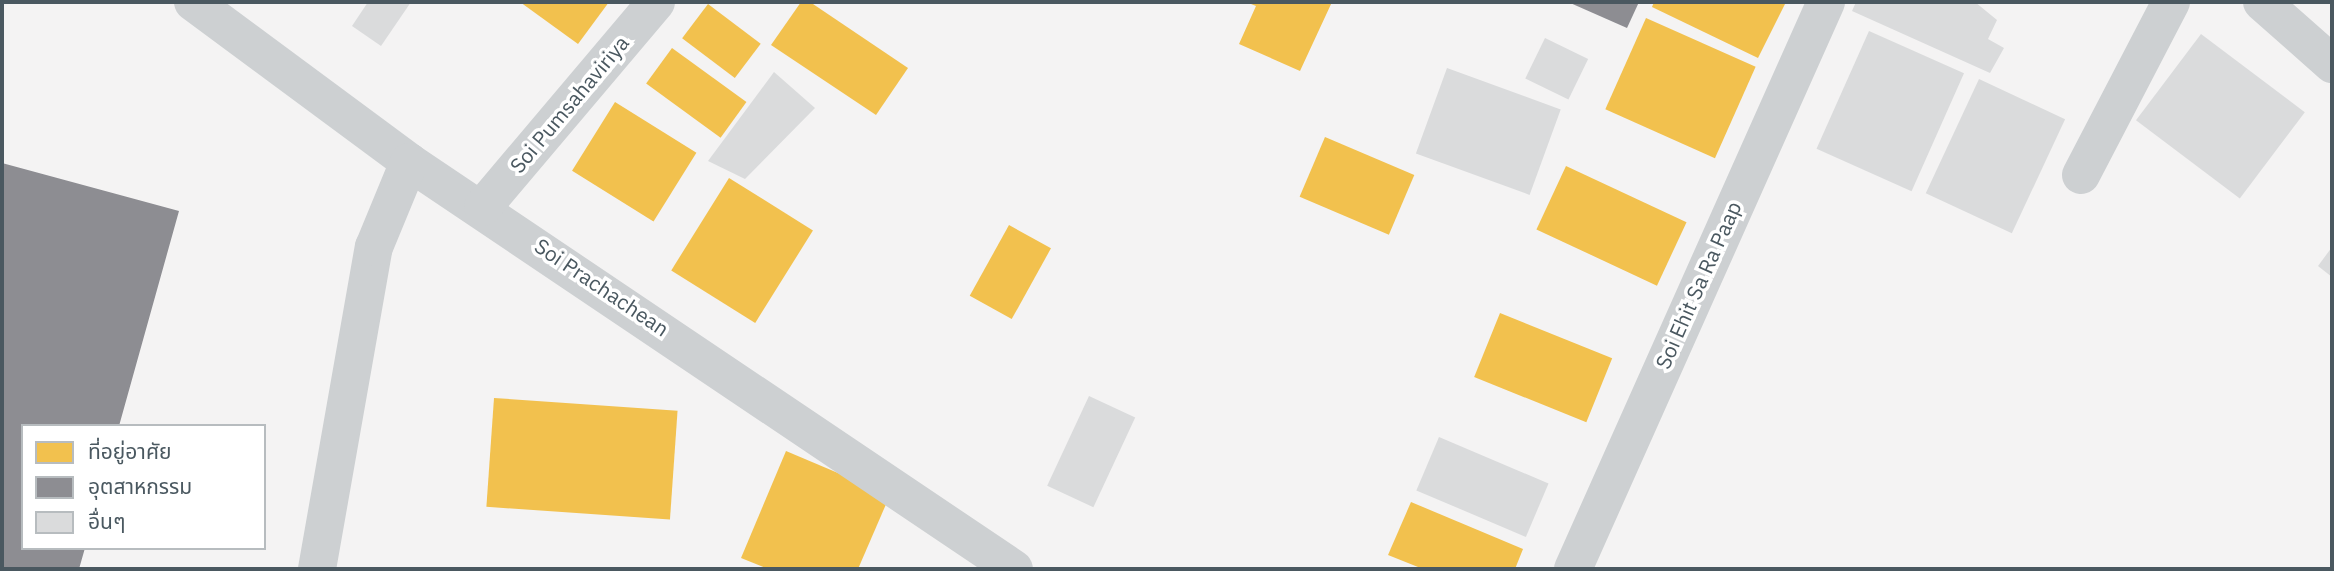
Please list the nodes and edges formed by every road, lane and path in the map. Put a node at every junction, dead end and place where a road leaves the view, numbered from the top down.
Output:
1 (193, 2) edge
2 (656, 2) edge
3 (1826, 2) edge
4 (2171, 2) edge
5 (2262, 2) edge
6 (2332, 64) edge
7 (409, 162) junction
8 (2081, 174) dead end
9 (483, 207) junction
10 (317, 569) edge
11 (1014, 569) edge
12 (1573, 569) edge

1 - 7 street, Soi Prachachean
2 - 9 street, Soi Pumsahaviriya
3 - 12 street, Soi Ehit Sa Ra Paap
4 - 8 street
5 - 6 street
7 - 9 street, Soi Prachachean
7 - 10 street
9 - 11 street, Soi Prachachean

